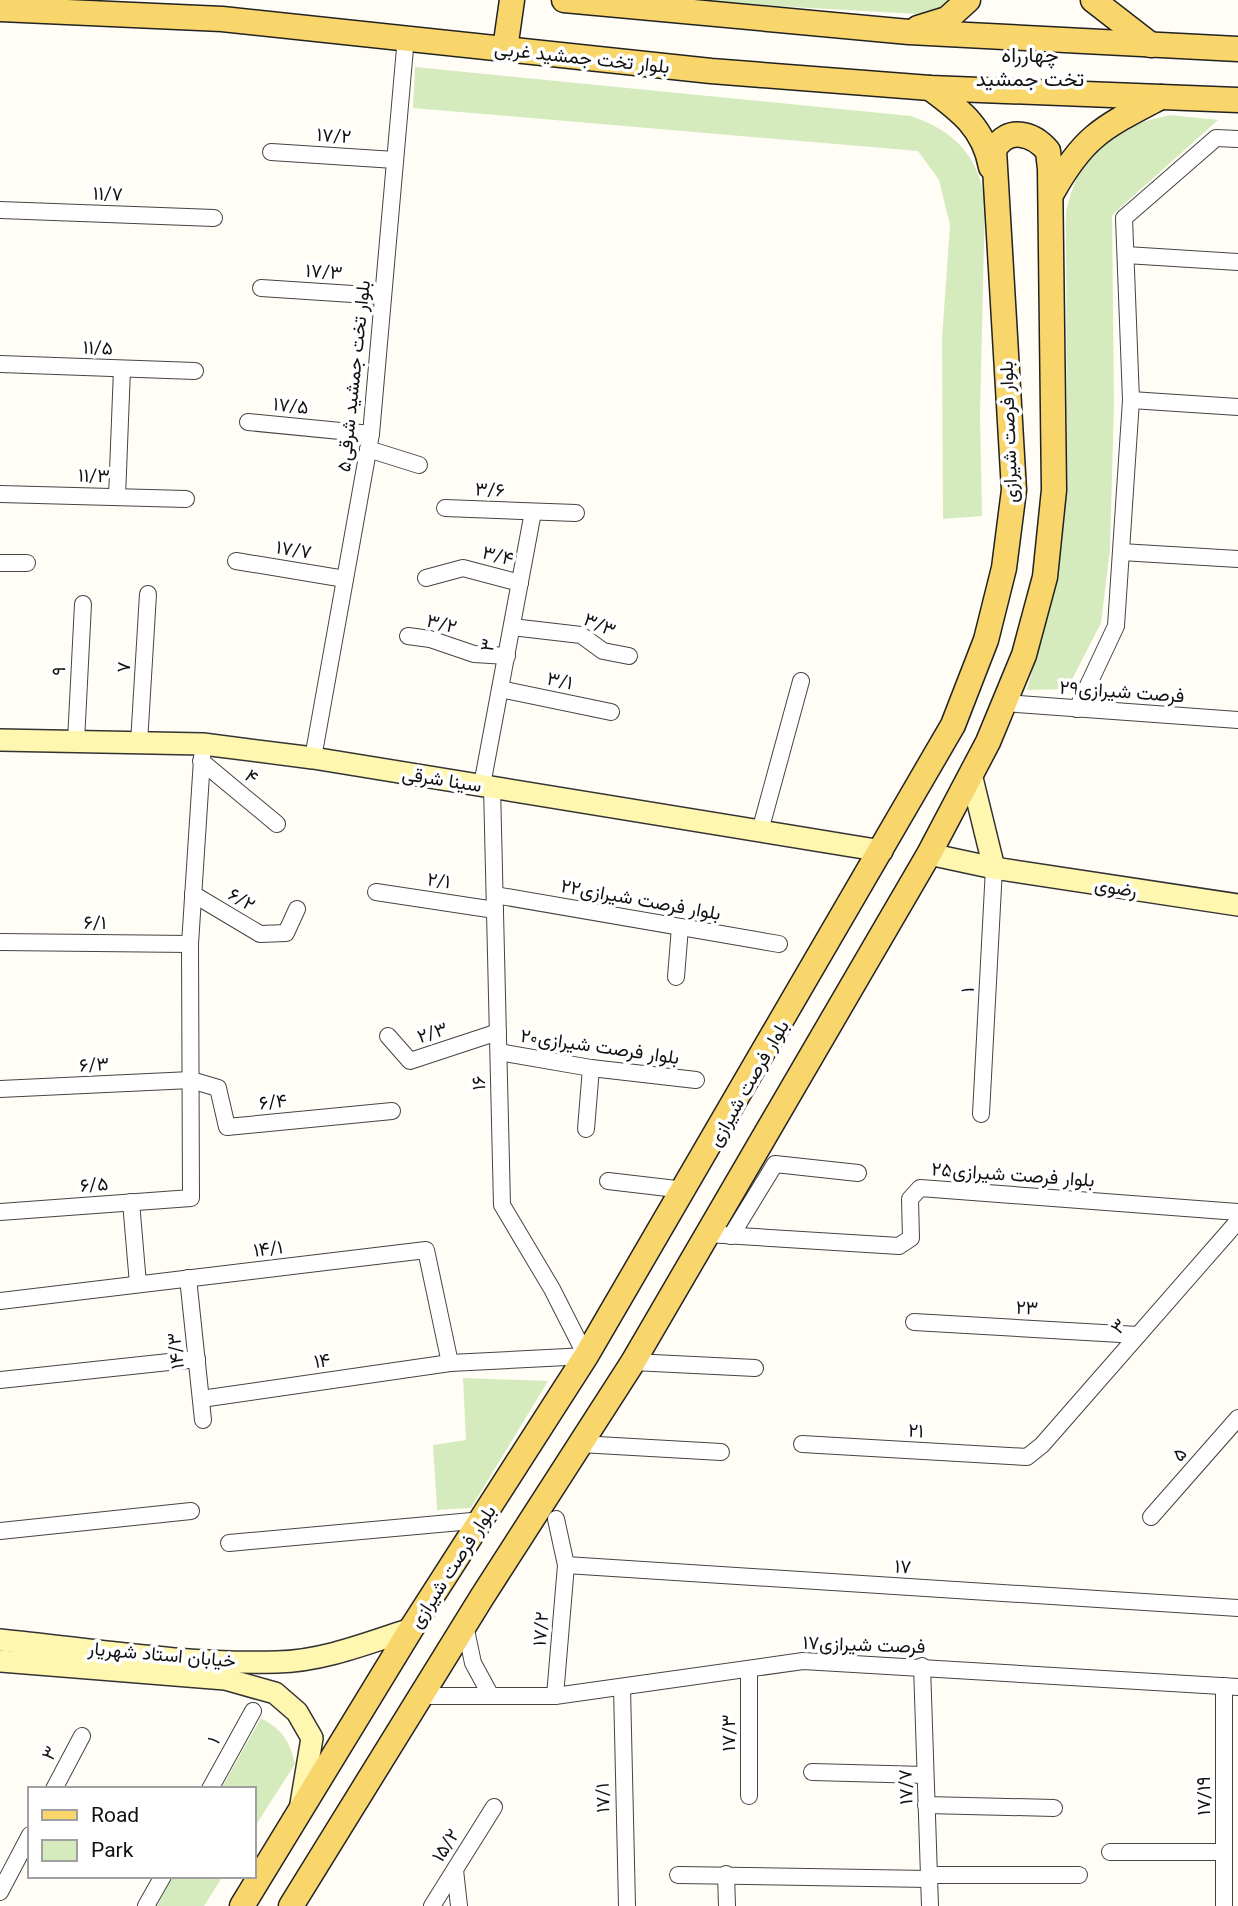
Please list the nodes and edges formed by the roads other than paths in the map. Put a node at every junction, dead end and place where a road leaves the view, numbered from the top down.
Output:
1 (512, 0) edge
2 (564, 0) edge
3 (968, 0) edge
4 (1093, 0) edge
5 (0, 9) edge
6 (909, 32) junction
7 (405, 37) junction
8 (1151, 45) junction
9 (505, 49) junction
10 (1238, 49) edge
11 (930, 88) junction
12 (1164, 96) junction
13 (1238, 100) edge
14 (1238, 139) edge
15 (271, 152) dead end
16 (395, 160) junction
17 (994, 181) junction
18 (1050, 197) junction
19 (0, 210) edge
20 (214, 218) dead end
21 (1126, 256) junction
22 (1238, 262) edge
23 (261, 288) dead end
24 (383, 296) junction
25 (0, 364) edge
26 (122, 369) junction
27 (195, 371) dead end
28 (1131, 400) junction
29 (1238, 407) edge
30 (248, 422) dead end
31 (370, 442) junction
32 (419, 465) dead end
33 (0, 494) edge
34 (117, 497) junction
35 (186, 499) dead end
36 (445, 508) dead end
37 (533, 512) junction
38 (576, 513) dead end
39 (1121, 551) junction
40 (1238, 559) edge
41 (236, 561) dead end
42 (0, 563) edge
43 (27, 563) dead end
44 (426, 578) dead end
45 (345, 579) junction
46 (520, 583) junction
47 (148, 594) dead end
48 (83, 604) dead end
49 (512, 627) junction
50 (408, 636) dead end
51 (507, 656) junction
52 (629, 656) dead end
53 (801, 681) dead end
54 (500, 689) junction
55 (1004, 703) junction
56 (1077, 709) junction
57 (611, 712) dead end
58 (1238, 720) edge
59 (0, 740) edge
60 (76, 741) junction
61 (139, 743) junction
62 (202, 752) junction
63 (313, 758) junction
64 (971, 774) junction
65 (487, 786) junction
66 (276, 824) dead end
67 (760, 831) junction
68 (882, 851) junction
69 (929, 854) junction
70 (994, 868) junction
71 (376, 892) dead end
72 (193, 894) junction
73 (495, 902) junction
74 (1238, 905) edge
75 (298, 909) dead end
76 (680, 927) junction
77 (0, 942) edge
78 (190, 944) junction
79 (779, 944) dead end
80 (676, 976) dead end
81 (498, 1032) junction
82 (388, 1036) dead end
83 (499, 1052) junction
84 (591, 1068) junction
85 (191, 1080) junction
86 (696, 1080) dead end
87 (0, 1089) edge
88 (392, 1111) dead end
89 (981, 1114) dead end
90 (586, 1129) dead end
91 (775, 1164) junction
92 (747, 1167) junction
93 (858, 1173) dead end
94 (608, 1181) dead end
95 (685, 1190) junction
96 (131, 1202) junction
97 (0, 1212) edge
98 (1238, 1212) edge
99 (1238, 1221) edge
100 (719, 1235) junction
101 (188, 1278) junction
102 (138, 1284) junction
103 (0, 1301) edge
104 (914, 1322) dead end
105 (1138, 1335) junction
106 (586, 1356) junction
107 (197, 1359) junction
108 (450, 1363) junction
109 (633, 1363) junction
110 (755, 1368) dead end
111 (0, 1380) edge
112 (201, 1399) junction
113 (1238, 1419) edge
114 (203, 1420) dead end
115 (580, 1444) junction
116 (802, 1444) dead end
117 (721, 1452) dead end
118 (1027, 1457) joint
119 (191, 1511) dead end
120 (1152, 1517) dead end
121 (556, 1519) dead end
122 (482, 1520) junction
123 (0, 1531) edge
124 (229, 1543) dead end
125 (566, 1565) junction
126 (1238, 1608) edge
127 (465, 1625) junction
128 (411, 1629) junction
129 (0, 1640) edge
130 (0, 1661) edge
131 (922, 1667) junction
132 (749, 1670) junction
133 (1231, 1686) edge
134 (622, 1688) junction
135 (421, 1696) junction
136 (491, 1696) junction
137 (555, 1696) junction
138 (253, 1712) dead end
139 (82, 1736) dead end
140 (812, 1772) dead end
141 (925, 1775) junction
142 (55, 1787) edge
143 (211, 1787) edge
144 (749, 1796) dead end
145 (926, 1805) junction
146 (494, 1807) dead end
147 (1054, 1808) dead end
148 (300, 1811) junction
149 (28, 1839) edge
150 (1110, 1852) dead end
151 (1224, 1852) junction
152 (455, 1870) junction
153 (726, 1874) junction
154 (678, 1875) dead end
155 (1079, 1875) dead end
156 (929, 1877) junction
157 (162, 1878) edge
158 (0, 1892) edge
159 (146, 1906) edge
160 (242, 1906) edge
161 (291, 1906) edge
162 (432, 1906) edge
163 (459, 1906) edge
164 (627, 1906) edge
165 (727, 1906) edge
166 (930, 1906) edge
167 (1224, 1906) edge

1 - 9 main road
2 - 6 main road
3 - 6 main road
4 - 8 main road
5 - 7 main road, بلوار تخت جمشید غربی
6 - 8 main road
7 - 9 main road, بلوار تخت جمشید غربی
7 - 16 street, بلوار تخت جمشید شرقی۵
8 - 10 main road
9 - 11 main road, بلوار تخت جمشید غربی
11 - 12 main road, بلوار تخت جمشید غربی
11 - 17 main road
12 - 13 main road, بلوار تخت جمشید غربی
12 - 18 main road
14 - 21 street
15 - 16 street, ۱۷/۲
16 - 24 street, بلوار تخت جمشید شرقی۵
17 - 18 main road
17 - 68 main road, بلوار فرصت شیرازی
18 - 55 main road
19 - 20 street, ۱۱/۷
21 - 22 street
21 - 28 street
23 - 24 street, ۱۷/۳
24 - 31 street, بلوار تخت جمشید شرقی۵
25 - 26 street, ۱۱/۵
26 - 27 street, ۱۱/۵
26 - 34 street
28 - 29 street
28 - 39 street
30 - 31 street, ۱۷/۵
31 - 32 street, ۱۷/۵
31 - 45 street, بلوار تخت جمشید شرقی۵
33 - 34 street, ۱۱/۳
34 - 35 street, ۱۱/۳
36 - 37 street, ۳/۶
37 - 38 street, ۳/۶
37 - 46 street, ۳
39 - 40 street
39 - 56 street
41 - 45 street, ۱۷/۷
42 - 43 street
44 - 46 street, ۳/۴
45 - 63 street, بلوار تخت جمشید شرقی۵
46 - 49 street, ۳
47 - 61 street, ۷
48 - 60 street, ۹
49 - 51 street, ۳
49 - 52 street, ۳/۳
50 - 51 street, ۳/۲
51 - 54 street, ۳
53 - 67 street
54 - 57 street, ۳/۱
54 - 65 street, ۳
55 - 56 street, فرصت شیرازی۲۹
55 - 64 main road
56 - 58 street, فرصت شیرازی۲۹
59 - 60 street, سینا شرقی
60 - 61 street, سینا شرقی
61 - 62 street, سینا شرقی
62 - 63 street, سینا شرقی
62 - 66 street, ۴
62 - 72 street
63 - 65 street, سینا شرقی
64 - 69 main road
64 - 70 street
65 - 67 street, سینا شرقی
65 - 73 street, ۱۶
67 - 68 street, سینا شرقی
68 - 95 main road, بلوار فرصت شیرازی
69 - 70 street, رضوی
69 - 92 main road
70 - 74 street, رضوی
70 - 89 street, ۱
71 - 73 street, ۲/۱
72 - 75 street, ۶/۲
72 - 78 street
73 - 76 street, بلوار فرصت شیرازی۲۲
73 - 81 street, ۱۶
76 - 79 street, بلوار فرصت شیرازی۲۲
76 - 80 street
77 - 78 street, ۶/۱
78 - 85 street
81 - 82 street, ۲/۳
81 - 83 street, ۱۶
83 - 84 street, بلوار فرصت شیرازی۲۰
83 - 106 street, ۱۶
84 - 86 street, بلوار فرصت شیرازی۲۰
84 - 90 street
85 - 87 street, ۶/۳
85 - 88 street, ۶/۴
85 - 96 street, ۶/۵
91 - 92 street
91 - 93 street
91 - 100 street
92 - 100 main road
94 - 95 street
95 - 106 main road, بلوار فرصت شیرازی
96 - 97 street, ۶/۵
96 - 102 street
98 - 100 street, بلوار فرصت شیرازی۲۵
99 - 105 street, ۳
100 - 109 main road
101 - 102 street, ۱۴/۱
101 - 107 street, ۱۴/۳
101 - 108 street, ۱۴/۱
102 - 103 street, ۱۴/۱
104 - 105 street, ۲۳
105 - 118 street, ۳
106 - 108 street, ۱۴
106 - 122 main road, بلوار فرصت شیرازی
107 - 111 street
107 - 112 street, ۱۴/۳
108 - 112 street, ۱۴
109 - 110 street
109 - 115 main road
112 - 114 street, ۱۴/۳
113 - 120 street, ۵
115 - 117 street
115 - 127 main road
116 - 118 street, ۲۱
119 - 123 street
121 - 125 street, ۱۷/۲
122 - 124 street
122 - 128 main road, بلوار فرصت شیرازی
125 - 126 street, ۱۷
125 - 137 street, ۱۷/۲
127 - 135 main road
127 - 136 street
128 - 129 street, خیابان استاد شهریار
128 - 148 main road, بلوار فرصت شیرازی
130 - 148 street, خیابان استاد شهریار
131 - 132 street, ۱۷فرصت شیرازی
131 - 133 street, ۱۷فرصت شیرازی
131 - 141 street, ۱۷/۷
132 - 134 street, ۱۷فرصت شیرازی
132 - 144 street, ۱۷/۳
133 - 151 street, ۱۷/۱۹
134 - 137 street, ۱۷فرصت شیرازی
134 - 164 street, ۱۷/۱
135 - 136 street, ۱۷فرصت شیرازی
135 - 161 main road
136 - 137 street, ۱۷فرصت شیرازی
138 - 143 street, ۱
139 - 142 street, ۳
140 - 141 street
141 - 145 street, ۱۷/۷
145 - 147 street
145 - 156 street, ۱۷/۷
146 - 152 street, ۱۵/۲
148 - 160 main road, بلوار فرصت شیرازی
149 - 158 street
150 - 151 street
151 - 167 street, ۱۷/۱۹
152 - 162 street, ۱۵/۲
152 - 163 street
153 - 154 street
153 - 156 street
153 - 165 street
155 - 156 street
156 - 166 street, ۱۷/۷
157 - 159 street

